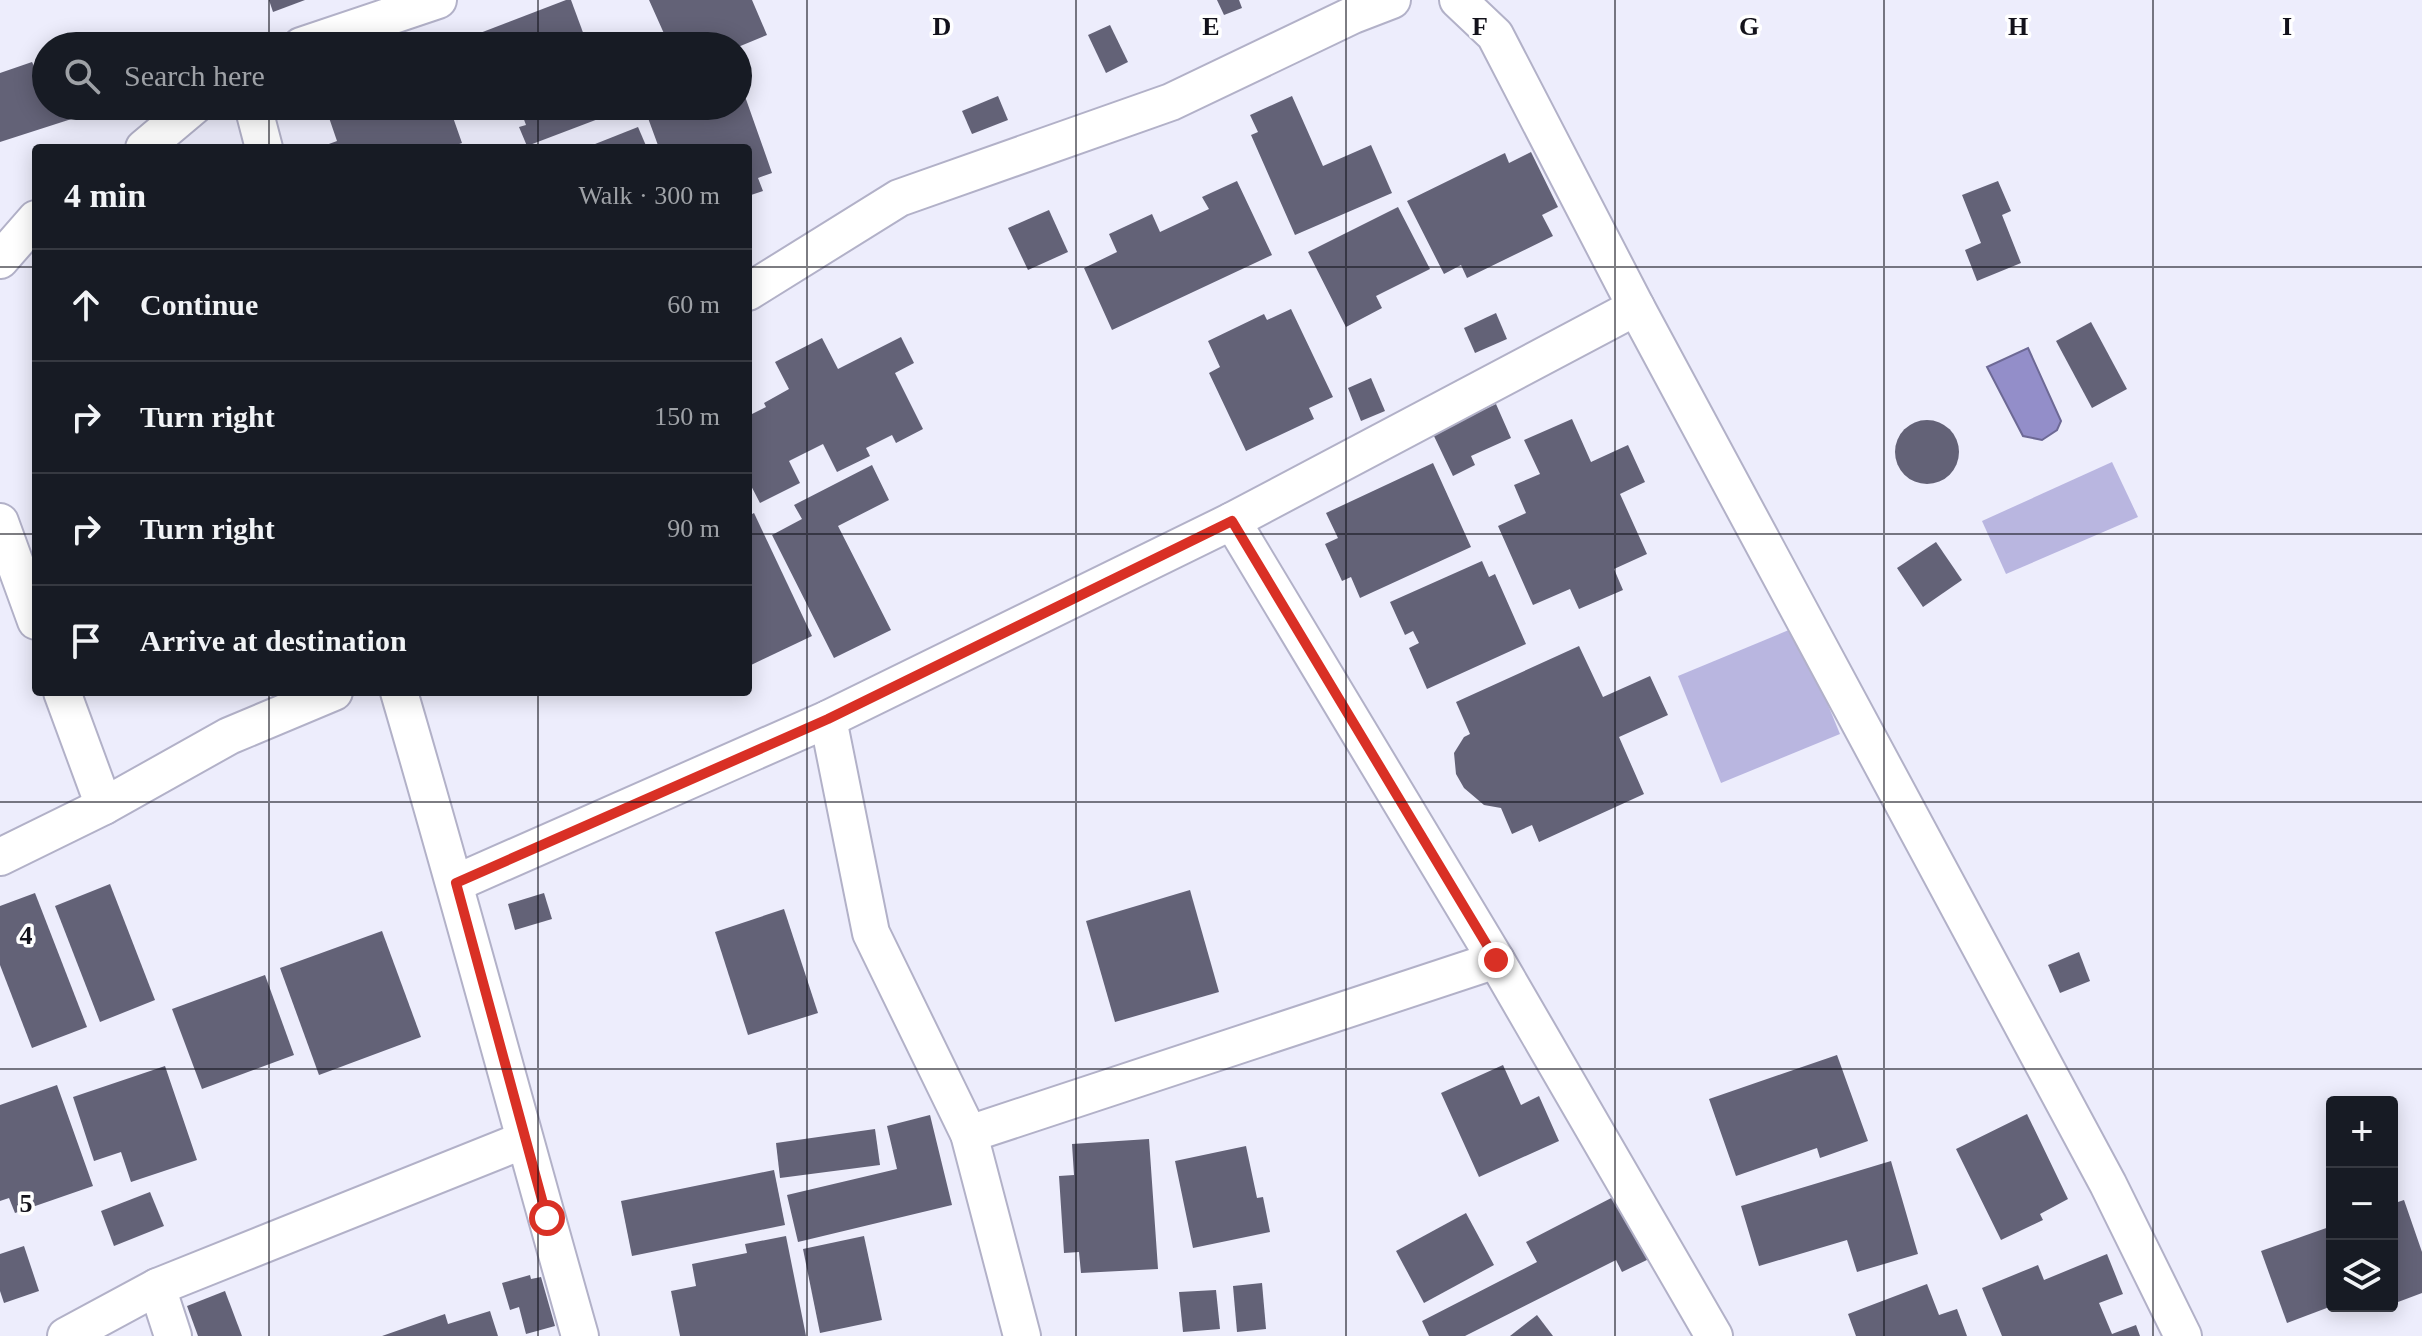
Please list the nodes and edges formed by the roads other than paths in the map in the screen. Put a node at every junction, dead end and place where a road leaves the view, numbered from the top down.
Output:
1 (438, 0) edge
2 (1392, 0) edge
3 (1458, 0) edge
4 (343, 32) edge
5 (177, 120) edge
6 (257, 120) edge
7 (149, 144) edge
8 (263, 144) edge
9 (32, 224) edge
10 (0, 260) edge
11 (752, 290) edge
12 (1636, 307) junction
13 (1232, 521) junction
14 (0, 522) edge
15 (32, 610) edge
16 (63, 696) edge
17 (324, 696) edge
18 (400, 696) edge
19 (828, 719) junction
20 (104, 806) junction
21 (0, 857) edge
22 (456, 883) junction
23 (1496, 960) junction
24 (969, 1134) junction
25 (524, 1140) junction
26 (157, 1287) junction
27 (66, 1336) edge
28 (173, 1336) edge
29 (580, 1336) edge
30 (1022, 1336) edge
31 (1714, 1336) edge
32 (2183, 1336) edge

1 - 4 street
2 - 11 street
3 - 12 street
5 - 7 street
6 - 8 street
9 - 10 street
12 - 13 street
12 - 32 street
13 - 19 street
13 - 23 street
14 - 15 street
16 - 20 street
17 - 20 street
18 - 22 street
19 - 22 street
19 - 24 street
20 - 21 street
22 - 25 street
23 - 24 street
23 - 31 street
24 - 30 street
25 - 26 street
25 - 29 street
26 - 27 street
26 - 28 street

